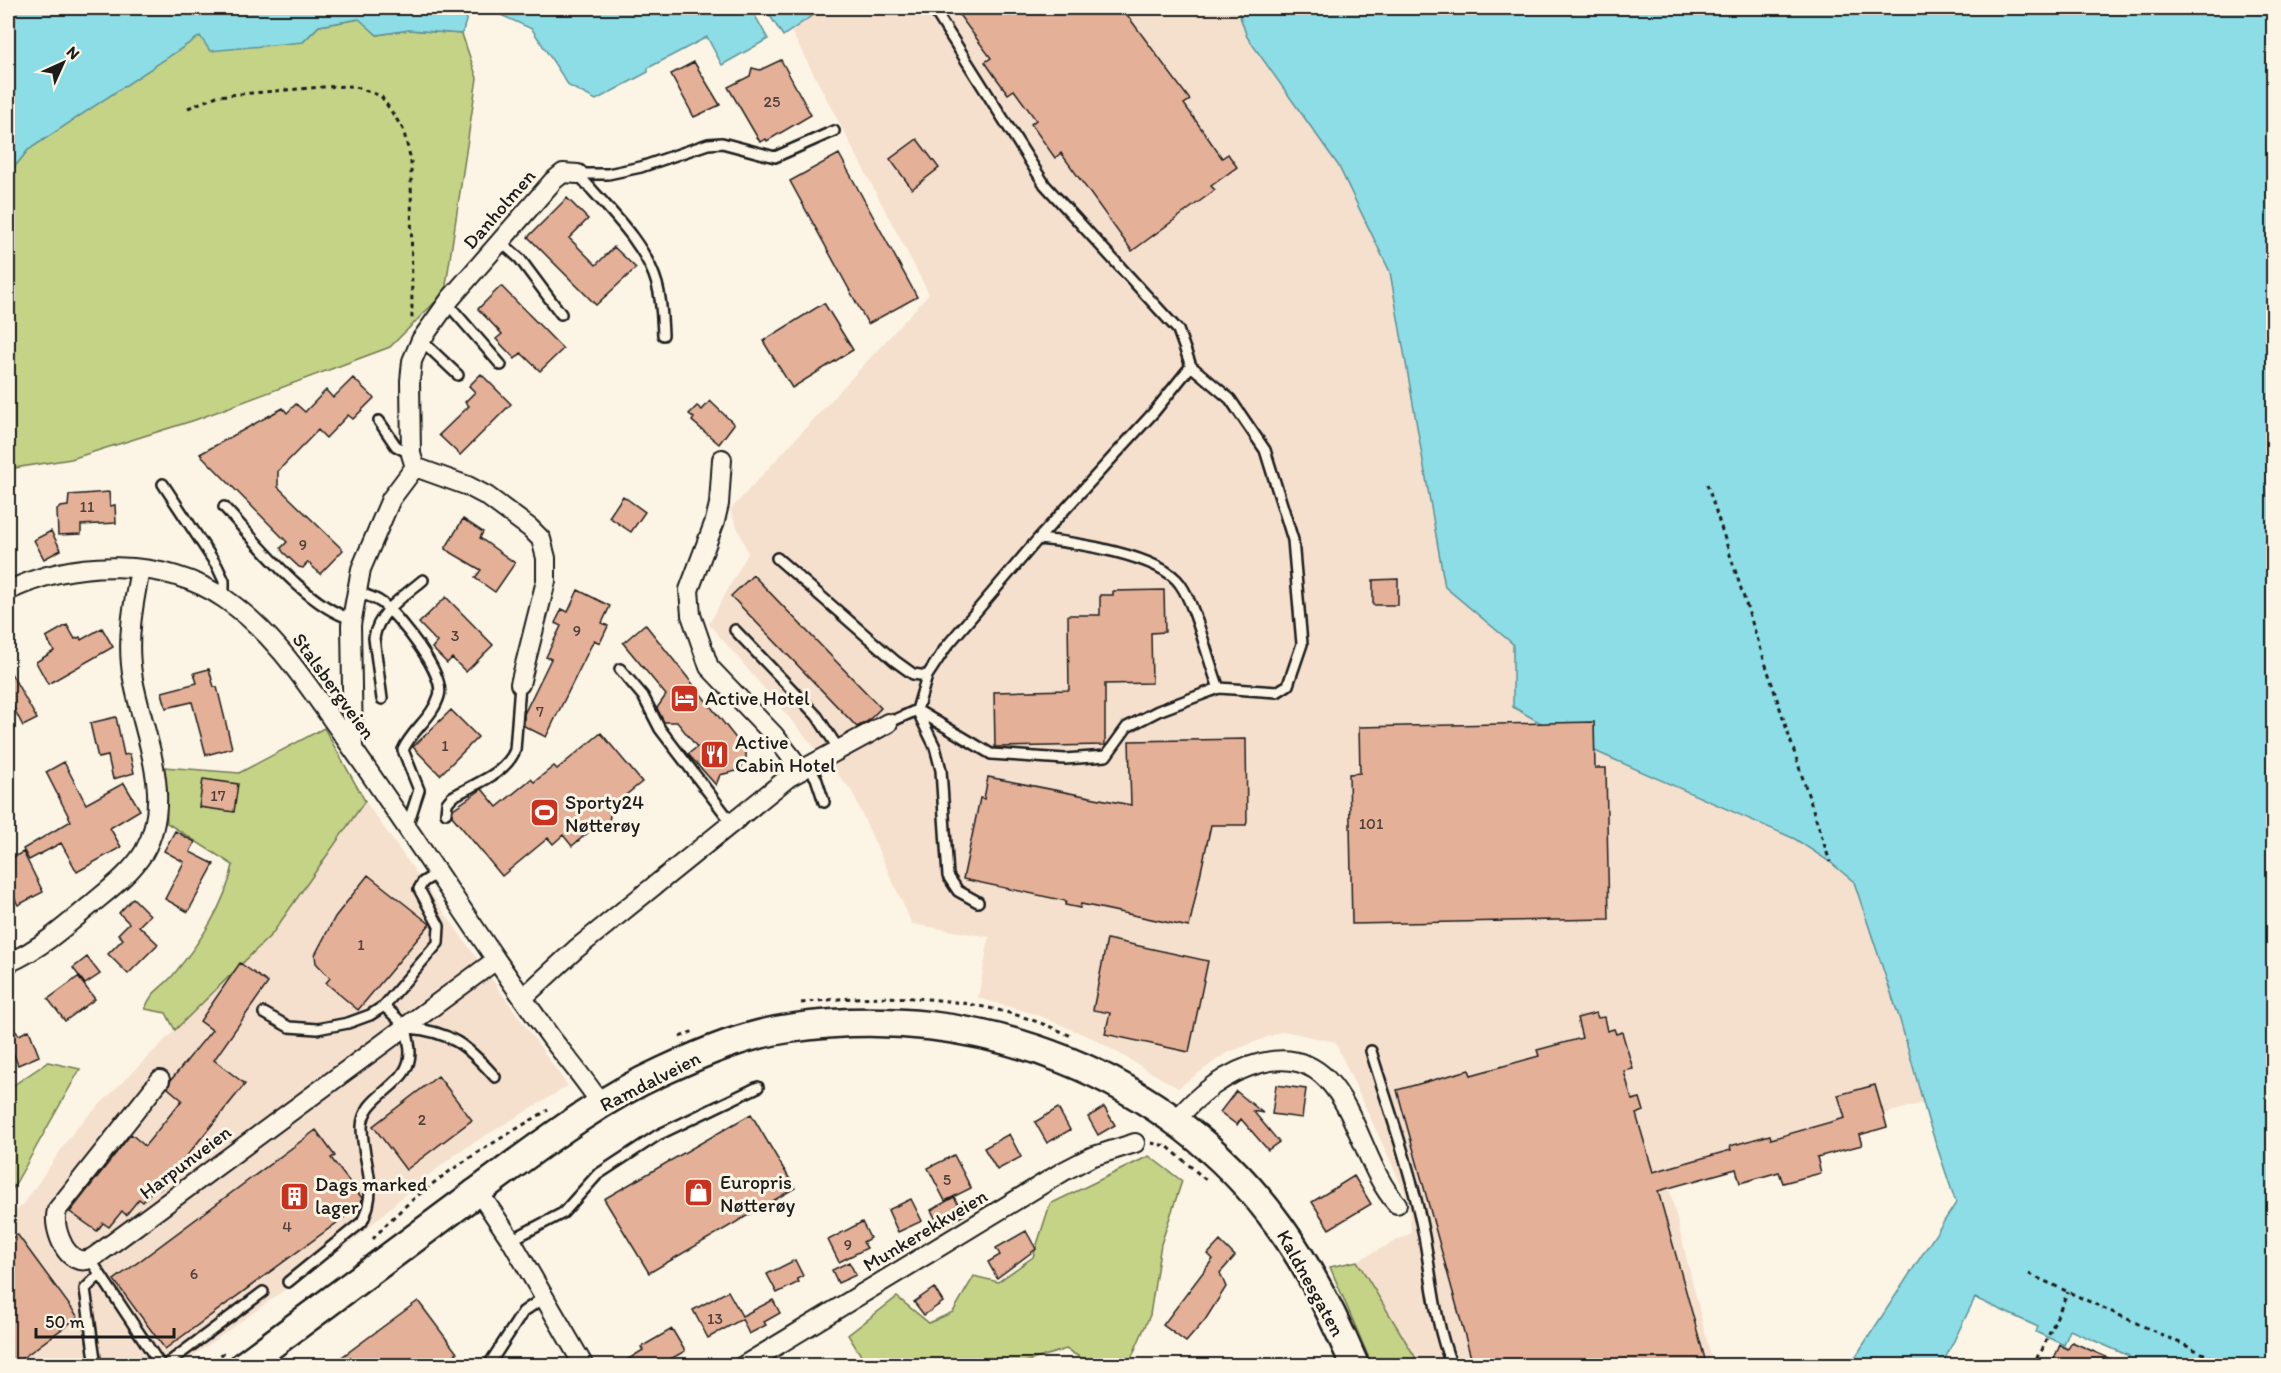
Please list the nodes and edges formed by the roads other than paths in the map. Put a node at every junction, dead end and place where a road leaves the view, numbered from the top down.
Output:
1 (933, 8) edge
2 (834, 131) dead end
3 (578, 174) junction
4 (500, 241) junction
5 (447, 303) junction
6 (561, 314) dead end
7 (417, 333) junction
8 (663, 335) dead end
9 (501, 365) dead end
10 (1191, 366) junction
11 (458, 375) dead end
12 (379, 421) dead end
13 (722, 459) dead end
14 (413, 461) junction
15 (163, 484) dead end
16 (224, 507) dead end
17 (1038, 539) junction
18 (777, 558) dead end
19 (141, 570) junction
20 (423, 580) dead end
21 (8, 591) edge
22 (356, 592) junction
23 (224, 598) junction
24 (389, 610) junction
25 (352, 619) junction
26 (735, 630) dead end
27 (620, 669) dead end
28 (927, 675) junction
29 (520, 684) joint
30 (1219, 688) junction
31 (382, 699) dead end
32 (916, 710) junction
33 (888, 723) joint
34 (838, 748) junction
35 (353, 749) junction
36 (803, 769) junction
37 (824, 802) dead end
38 (446, 813) dead end
39 (732, 823) junction
40 (407, 827) junction
41 (439, 872) junction
42 (978, 902) dead end
43 (496, 960) junction
44 (8, 963) edge
45 (524, 998) junction
46 (384, 1006) junction
47 (264, 1013) dead end
48 (406, 1027) junction
49 (1371, 1051) dead end
50 (495, 1077) dead end
51 (160, 1080) dead end
52 (758, 1087) dead end
53 (1125, 1088) joint
54 (601, 1104) junction
55 (1175, 1122) junction
56 (1135, 1143) road end
57 (478, 1191) junction
58 (1397, 1204) dead end
59 (511, 1240) junction
60 (95, 1267) junction
61 (288, 1282) dead end
62 (262, 1292) dead end
63 (544, 1297) junction
64 (234, 1358) edge
65 (96, 1365) edge
66 (163, 1365) edge
67 (488, 1365) edge
68 (584, 1365) edge
69 (743, 1365) edge
70 (1355, 1365) edge
71 (1452, 1365) edge

1 - 10 lane
2 - 3 lane, Danholmen
3 - 4 street, Danholmen
3 - 8 lane
4 - 5 street, Danholmen
4 - 6 lane
5 - 7 street, Danholmen
5 - 9 lane
7 - 11 lane
7 - 14 street, Danholmen
10 - 17 lane
10 - 30 lane
12 - 14 lane
13 - 36 street
14 - 22 street
14 - 29 street
15 - 23 lane
16 - 25 lane
17 - 28 lane
17 - 30 lane
18 - 28 lane
19 - 21 street, Stalsbergveien
19 - 23 street, Stalsbergveien
19 - 44 street
20 - 24 lane
22 - 24 lane
22 - 25 street
23 - 35 street, Stalsbergveien
24 - 31 lane
24 - 40 lane
25 - 35 street
26 - 34 lane
27 - 39 lane
28 - 32 lane
29 - 38 lane
30 - 32 lane
32 - 33 lane
32 - 42 lane
33 - 34 street
34 - 36 street
35 - 40 street, Stalsbergveien
36 - 37 lane
36 - 39 street
39 - 45 street
40 - 41 street, Stalsbergveien
41 - 43 street, Stalsbergveien
41 - 46 lane
43 - 45 street, Stalsbergveien
43 - 48 street, Harpunveien
45 - 54 street, Stalsbergveien
46 - 47 lane
46 - 48 lane
48 - 50 lane
48 - 60 street, Harpunveien
48 - 61 lane
49 - 71 lane
51 - 60 street
52 - 59 lane
53 - 54 main road, Ramdalveien
53 - 55 main road, Kaldnesgaten
54 - 57 main road, Ramdalveien
55 - 58 street
55 - 70 main road, Kaldnesgaten
56 - 69 street, Munkerekkveien
57 - 59 street
57 - 64 main road, Ramdalveien
59 - 63 street
60 - 65 lane
60 - 66 lane
62 - 66 lane
63 - 67 lane
63 - 68 street

